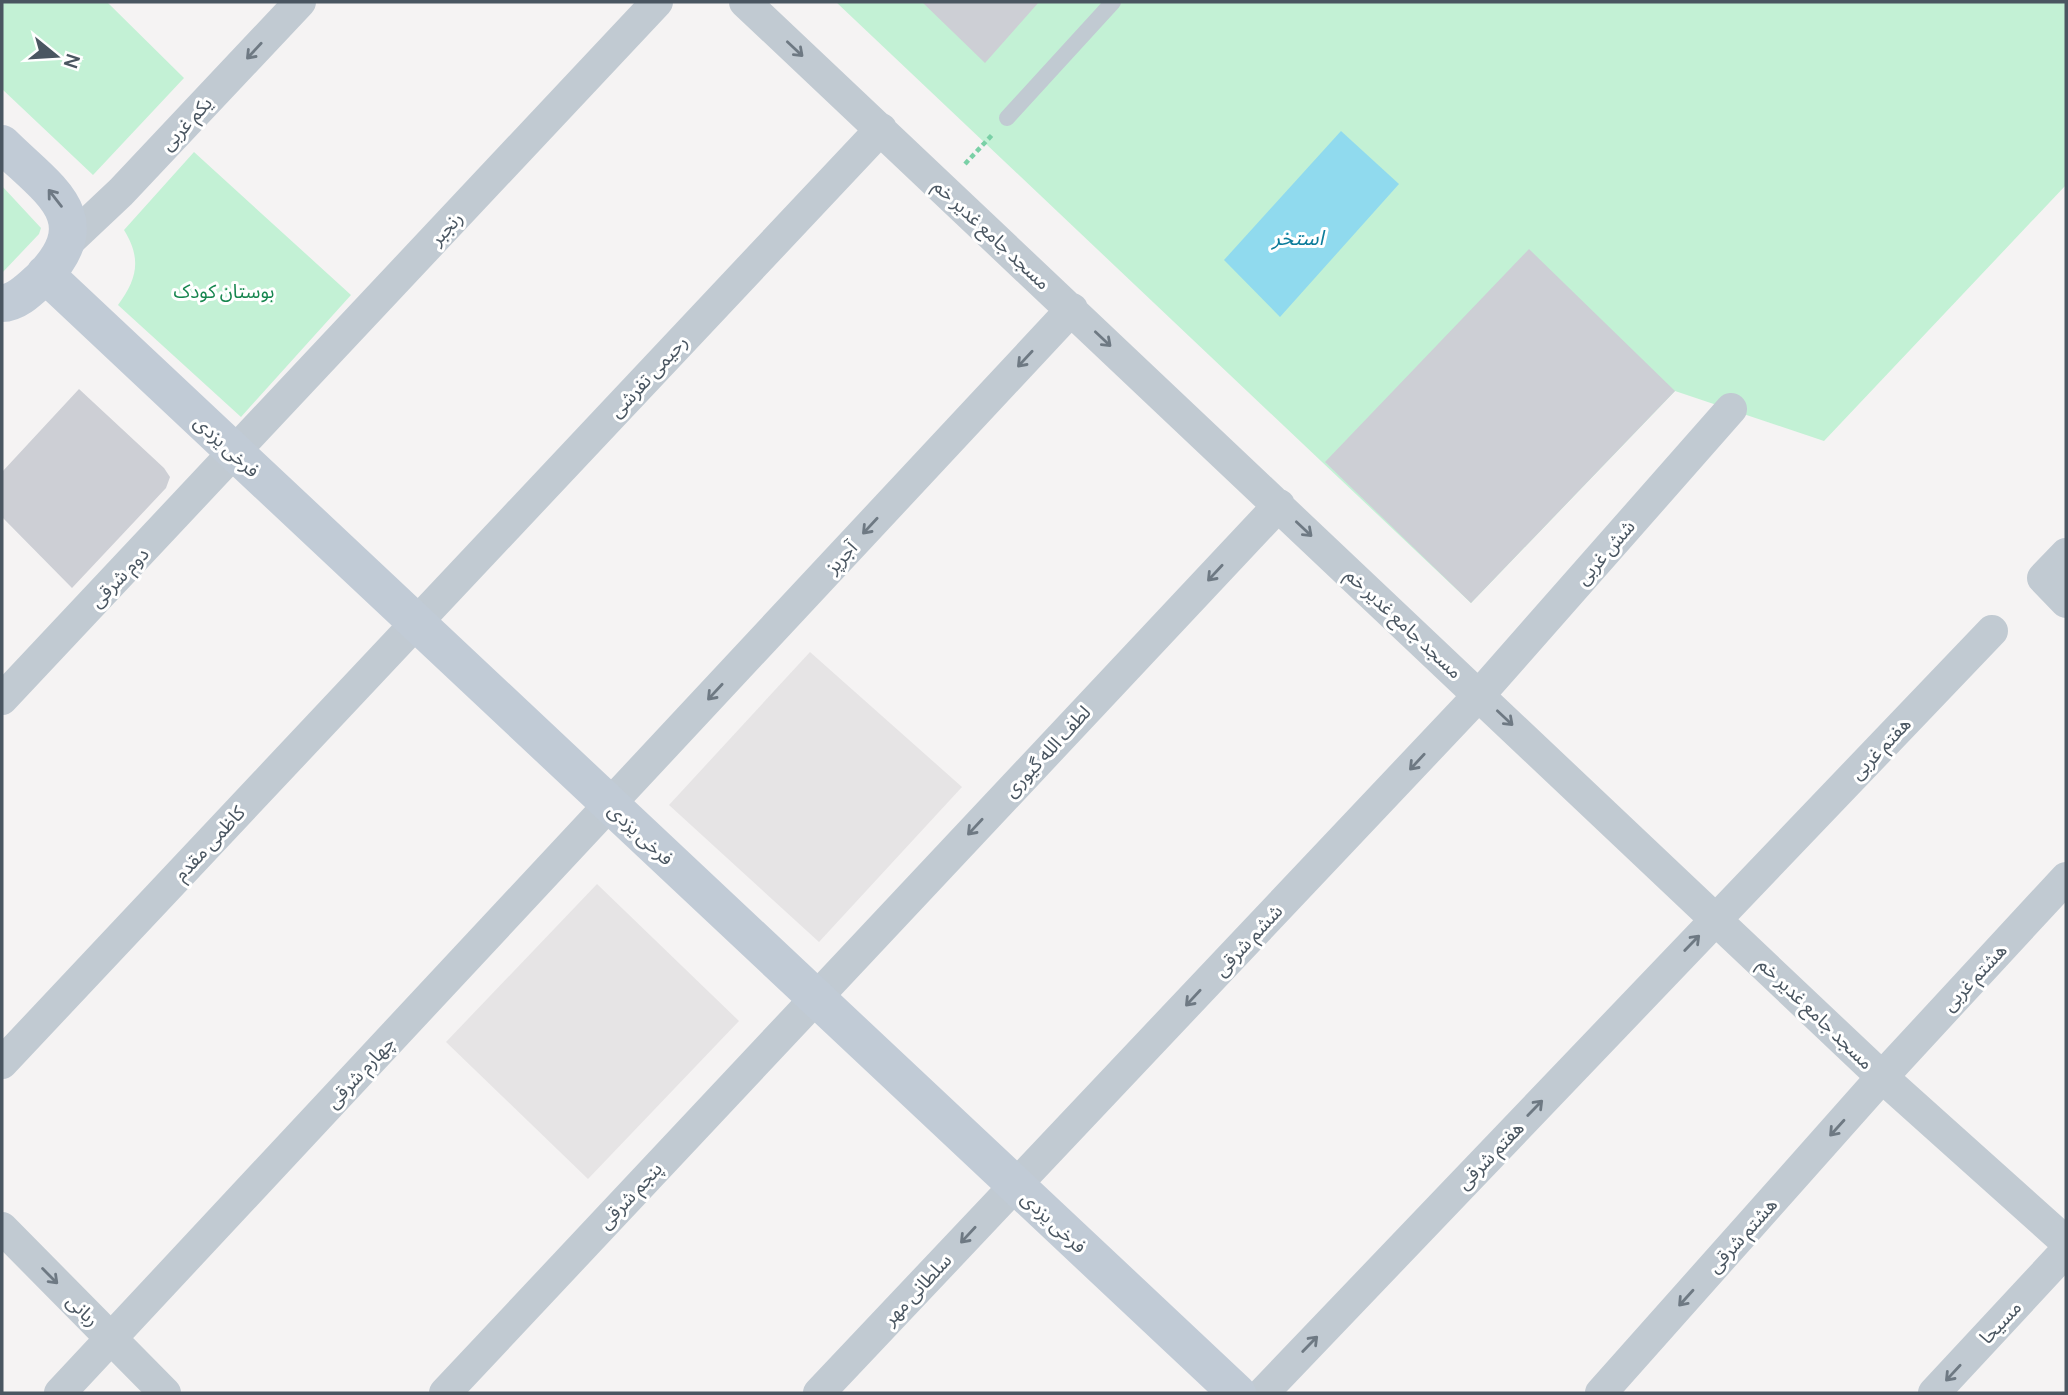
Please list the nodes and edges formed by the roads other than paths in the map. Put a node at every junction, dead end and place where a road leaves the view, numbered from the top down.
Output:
1 (300, 2) edge
2 (657, 2) edge
3 (745, 2) edge
4 (1113, 2) edge
5 (1007, 118) road end
6 (881, 129) junction
7 (2, 144) edge
8 (69, 241) junction
9 (45, 274) junction
10 (4, 306) edge
11 (1072, 309) junction
12 (1731, 409) dead end
13 (235, 454) junction
14 (1279, 505) junction
15 (2066, 554) edge
16 (2066, 601) edge
17 (416, 623) junction
18 (1992, 631) dead end
19 (1480, 694) junction
20 (2, 699) edge
21 (610, 805) junction
22 (2066, 878) edge
23 (1716, 917) junction
24 (815, 998) junction
25 (2, 1063) edge
26 (1882, 1077) junction
27 (1015, 1185) junction
28 (2, 1228) edge
29 (2066, 1242) edge
30 (2066, 1251) edge
31 (111, 1338) junction
32 (60, 1393) edge
33 (165, 1393) edge
34 (445, 1393) edge
35 (819, 1393) edge
36 (1237, 1393) edge
37 (1263, 1393) edge
38 (1601, 1393) edge
39 (1934, 1393) edge

1 -> 8 street, یکم غربی
2 - 13 street, رنجبر
3 -> 6 street, مسجد جامع غدیر خم
4 - 5 lane
6 - 11 street, مسجد جامع غدیر خم
6 - 17 street, رحیمی تفرشی
8 -> 7 main road
8 - 9 main road
9 - 10 main road
9 - 13 main road, فرخی یزدی
11 -> 14 street, مسجد جامع غدیر خم
11 -> 21 street, آجرپز
12 - 19 street, شش غربی
13 - 17 main road, فرخی یزدی
13 - 20 street, دوم شرقی
14 -> 19 street, مسجد جامع غدیر خم
14 -> 24 street, لطف الله گیوری
15 - 16 street
17 - 21 main road, فرخی یزدی
17 - 25 street, کاظمی مقدم
18 - 23 street, هفتم غربی
19 -> 23 street, مسجد جامع غدیر خم
19 -> 27 street, ششم شرقی
21 - 24 main road, فرخی یزدی
21 - 31 street, چهارم شرقی
22 - 26 street, هشتم غربی
23 - 26 street, مسجد جامع غدیر خم
37 -> 23 street, هفتم شرقی
24 - 27 main road, فرخی یزدی
24 - 34 street, پنجم شرقی
26 - 29 street, مسجد جامع غدیر خم
26 -> 38 street, هشتم شرقی
27 -> 35 street, سلطانی مهر
27 - 36 main road, فرخی یزدی
28 -> 31 street, ربانی
30 -> 39 street, مسیحا
31 - 32 street, چهارم شرقی
31 - 33 street, ربانی

